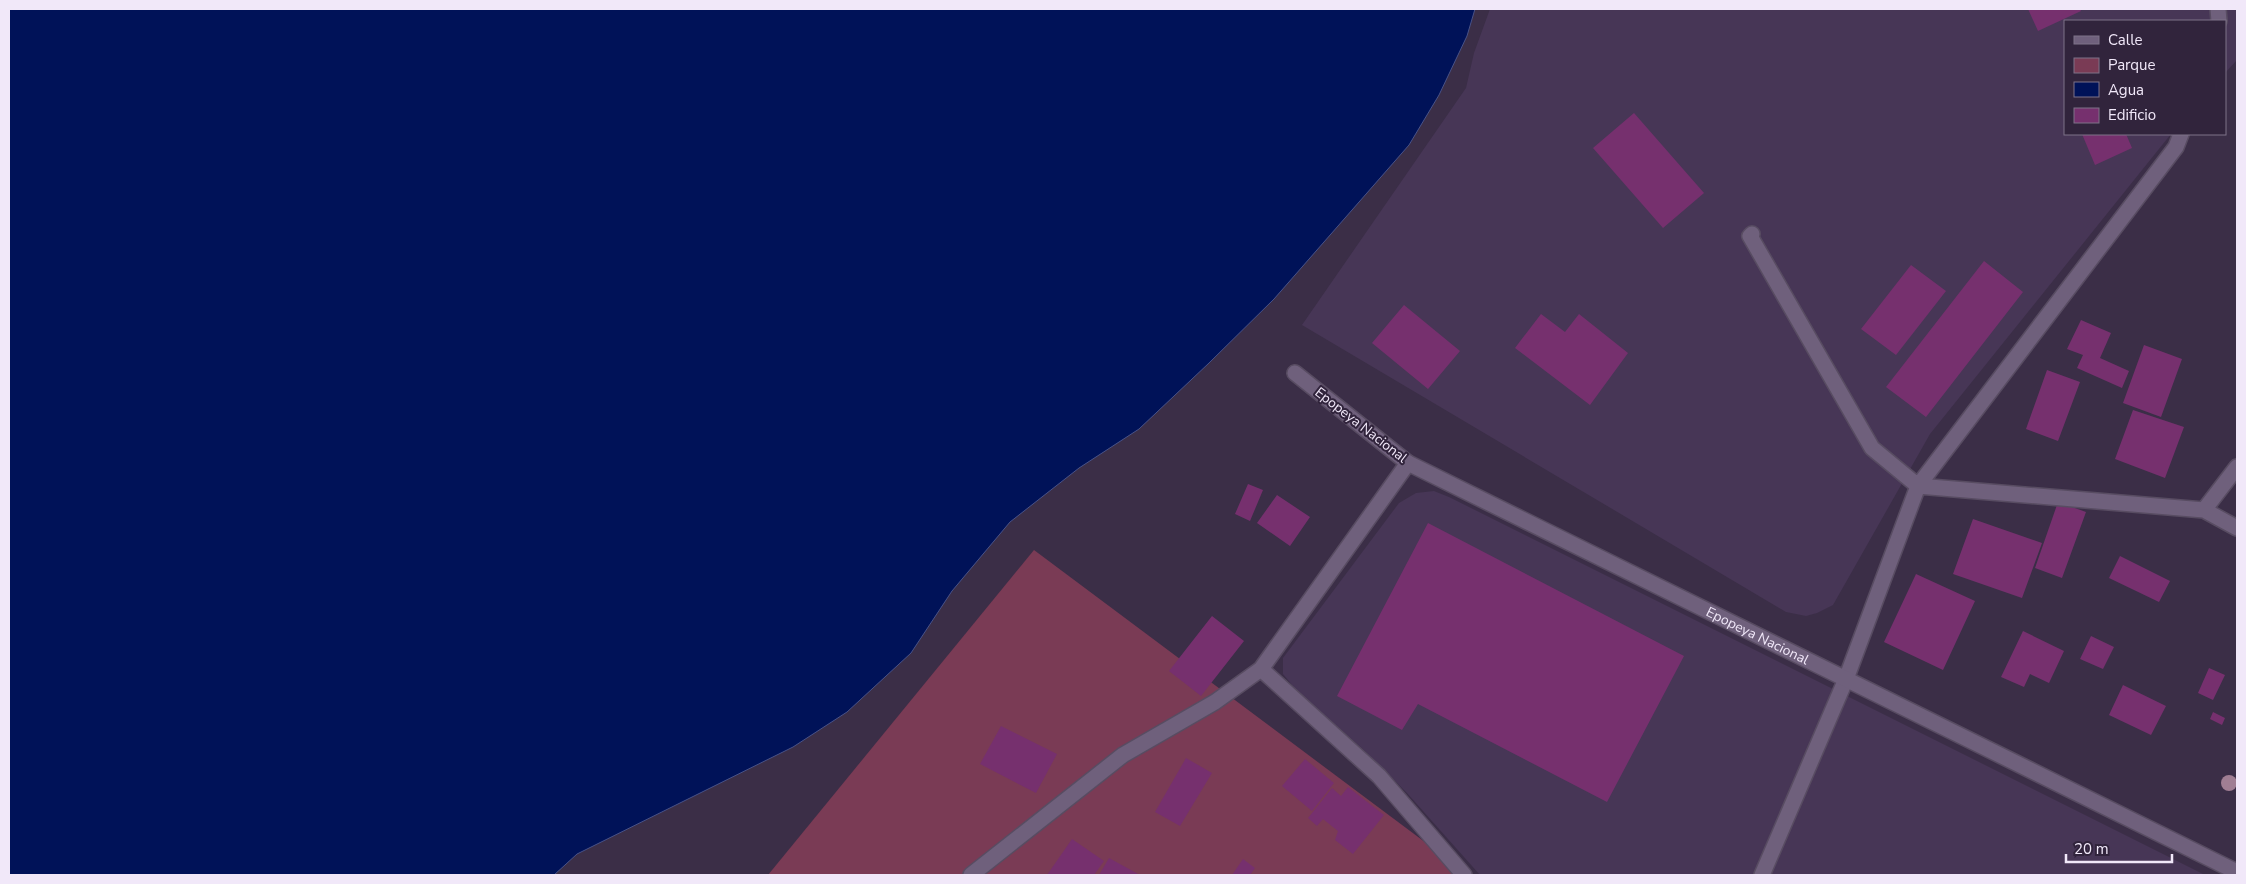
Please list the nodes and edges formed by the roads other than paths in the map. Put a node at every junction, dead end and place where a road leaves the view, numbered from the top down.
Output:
1 (2181, 135) edge
2 (1752, 234) dead end
3 (1294, 373) dead end
4 (1408, 463) junction
5 (2237, 467) edge
6 (1918, 486) junction
7 (2204, 510) junction
8 (2237, 528) edge
9 (1261, 669) junction
10 (1846, 679) junction
11 (2237, 872) edge
12 (971, 875) edge
13 (1464, 875) edge
14 (1762, 875) edge

1 - 6 street
2 - 6 street
3 - 4 street, Epopeya Nacional
4 - 9 street
4 - 10 street, Epopeya Nacional
5 - 7 street
6 - 7 street
6 - 10 street
7 - 8 street
9 - 12 street
9 - 13 street
10 - 11 street, Epopeya Nacional
10 - 14 street

